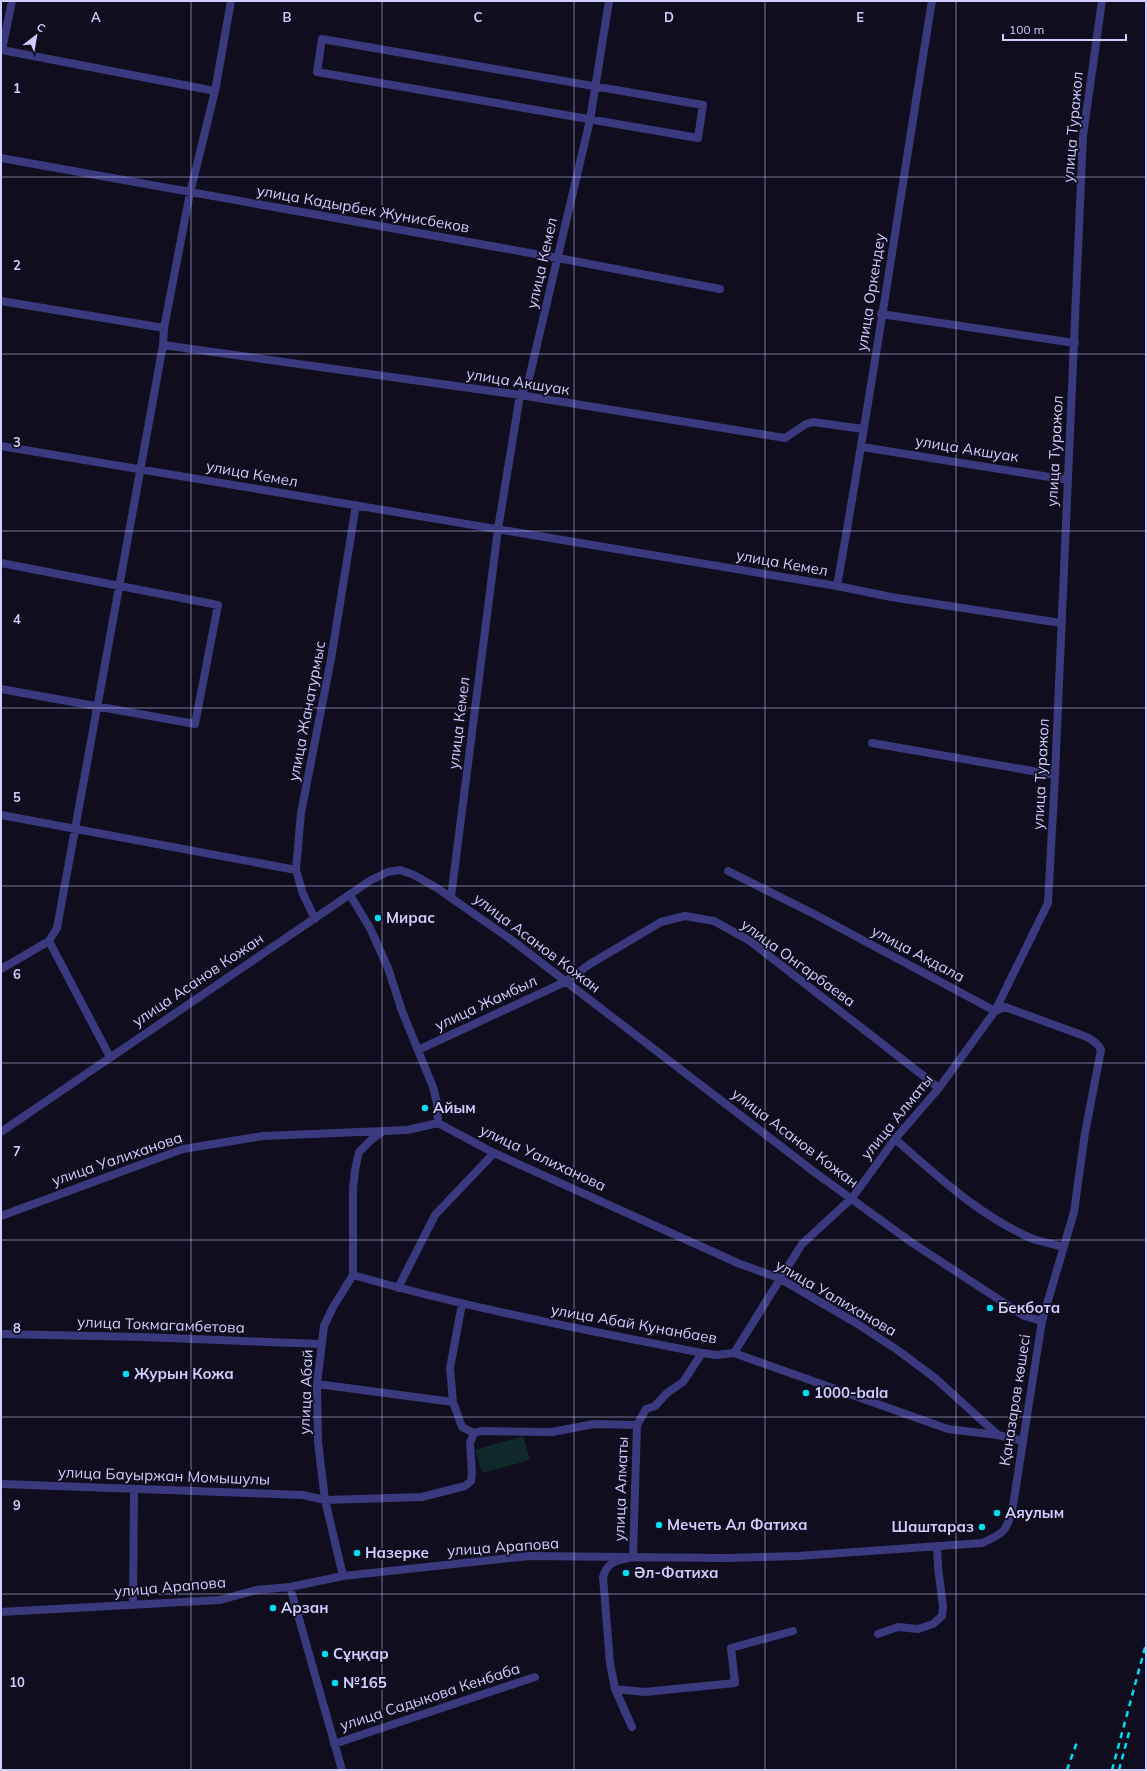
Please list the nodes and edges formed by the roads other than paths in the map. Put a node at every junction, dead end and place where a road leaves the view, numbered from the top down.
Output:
1 (12, 1) edge
2 (231, 1) edge
3 (609, 1) edge
4 (932, 1) edge
5 (1102, 1) edge
6 (596, 87) junction
7 (215, 90) junction
8 (590, 120) junction
9 (1, 158) edge
10 (190, 193) junction
11 (558, 258) junction
12 (720, 289) dead end
13 (1, 301) edge
14 (881, 314) junction
15 (164, 328) junction
16 (1075, 343) junction
17 (163, 345) junction
18 (520, 396) junction
19 (863, 430) junction
20 (1, 446) edge
21 (862, 447) junction
22 (140, 468) junction
23 (1068, 480) junction
24 (356, 505) junction
25 (498, 529) junction
26 (1, 563) edge
27 (119, 586) junction
28 (837, 586) junction
29 (1061, 623) junction
30 (1, 689) edge
31 (97, 707) junction
32 (872, 744) dead end
33 (1055, 775) junction
34 (1, 815) edge
35 (75, 828) junction
36 (296, 870) junction
37 (728, 871) dead end
38 (350, 895) junction
39 (451, 897) junction
40 (1048, 902) joint
41 (315, 919) junction
42 (49, 941) junction
43 (1, 969) edge
44 (565, 982) junction
45 (995, 1011) junction
46 (418, 1050) junction
47 (110, 1057) junction
48 (939, 1088) junction
49 (438, 1123) junction
50 (384, 1130) junction
51 (1, 1132) edge
52 (895, 1139) junction
53 (494, 1153) junction
54 (852, 1198) junction
55 (1, 1216) edge
56 (1062, 1246) junction
57 (353, 1275) junction
58 (779, 1278) junction
59 (398, 1288) junction
60 (462, 1304) junction
61 (1042, 1321) junction
62 (1, 1334) edge
63 (321, 1344) junction
64 (702, 1353) junction
65 (734, 1353) junction
66 (317, 1384) junction
67 (453, 1402) junction
68 (637, 1425) junction
69 (474, 1433) junction
70 (998, 1435) junction
71 (1023, 1440) junction
72 (1, 1484) edge
73 (134, 1490) junction
74 (325, 1500) junction
75 (1008, 1526) joint
76 (937, 1546) junction
77 (633, 1557) junction
78 (343, 1576) junction
79 (290, 1587) junction
80 (133, 1605) junction
81 (1, 1612) edge
82 (793, 1632) dead end
83 (878, 1634) dead end
84 (535, 1677) dead end
85 (615, 1689) junction
86 (632, 1727) dead end
87 (334, 1744) junction
88 (342, 1770) edge

1 - 7 street
2 - 7 street
3 - 6 street, улица Кемел
4 - 14 street, улица Оркендеу
5 - 16 street, улица Туражол
6 - 8 street, улица Кемел
6 - 8 street
6 - 8 street
7 - 10 street
8 - 11 street, улица Кемел
9 - 10 street, улица Кадырбек Жунисбеков
10 - 11 street, улица Кадырбек Жунисбеков
10 - 15 street
11 - 12 street, улица Кадырбек Жунисбеков
11 - 18 street, улица Кемел
13 - 15 street
14 - 16 street
14 - 19 street, улица Оркендеу
15 - 17 street
16 - 23 street, улица Туражол
17 - 18 street, улица Акшуак
17 - 22 street
18 - 19 street, улица Акшуак
18 - 25 street, улица Кемел
19 - 21 street, улица Оркендеу
20 - 22 street, улица Кемел
21 - 23 street, улица Акшуак
21 - 28 street, улица Оркендеу
22 - 24 street, улица Кемел
22 - 27 street
23 - 29 street, улица Туражол
24 - 25 street, улица Кемел
24 - 36 street, улица Жанатурмыс
25 - 28 street, улица Кемел
25 - 39 street, улица Кемел
26 - 27 street
27 - 31 street
27 - 31 street
28 - 29 street, улица Кемел
29 - 33 street, улица Туражол
30 - 31 street
31 - 35 street
32 - 33 street
33 - 40 street, улица Туражол
34 - 35 street
35 - 36 street
35 - 42 street
36 - 41 street, улица Жанатурмыс
37 - 45 street, улица Акдала
38 - 39 street, улица Асанов Кожан
38 - 41 street, улица Асанов Кожан
38 - 46 street
39 - 44 street, улица Асанов Кожан
40 - 45 street, улица Алматы
41 - 47 street, улица Асанов Кожан
42 - 43 street
42 - 47 street
44 - 46 street, улица Жамбыл
44 - 48 street, улица Онгарбаева
44 - 54 street, улица Асанов Кожан
45 - 48 street, улица Алматы
45 - 56 street, Қаназаров көшесі
46 - 49 street
47 - 51 street, улица Асанов Кожан
48 - 52 street, улица Алматы
49 - 50 street, улица Уалиханова
49 - 53 street, улица Уалиханова
50 - 55 street, улица Уалиханова
50 - 57 street
52 - 54 street, улица Алматы
52 - 56 street
53 - 58 street, улица Уалиханова
53 - 59 street
54 - 58 street, улица Алматы
54 - 61 street, улица Асанов Кожан
56 - 61 street, Қаназаров көшесі
57 - 59 street, улица Абай Кунанбаев
57 - 63 street, улица Абай
58 - 65 street, улица Алматы
58 - 70 street, улица Уалиханова
59 - 60 street, улица Абай Кунанбаев
60 - 64 street, улица Абай Кунанбаев
60 - 67 street
61 - 71 street, Қаназаров көшесі
62 - 63 street, улица Токмагамбетова
63 - 66 street, улица Абай
64 - 65 street, улица Абай Кунанбаев
64 - 68 street, улица Алматы
65 - 70 street, улица Абай Кунанбаев
66 - 67 street
66 - 74 street, улица Абай
67 - 69 street
68 - 69 street
68 - 77 street, улица Алматы
69 - 74 street, улица Бауыржан Момышулы
70 - 71 street
71 - 75 street, Қаназаров көшесі
72 - 73 street, улица Бауыржан Момышулы
73 - 74 street, улица Бауыржан Момышулы
73 - 80 street
74 - 78 street, улица Абай
75 - 76 street, улица Арапова
76 - 77 street, улица Арапова
76 - 83 street
77 - 78 street, улица Арапова
77 - 85 street, улица Алматы
78 - 79 street, улица Арапова
79 - 80 street, улица Арапова
79 - 87 street
80 - 81 street, улица Арапова
82 - 85 street
84 - 87 street, улица Садыкова Кенбаба
85 - 86 street, улица Алматы
87 - 88 street

